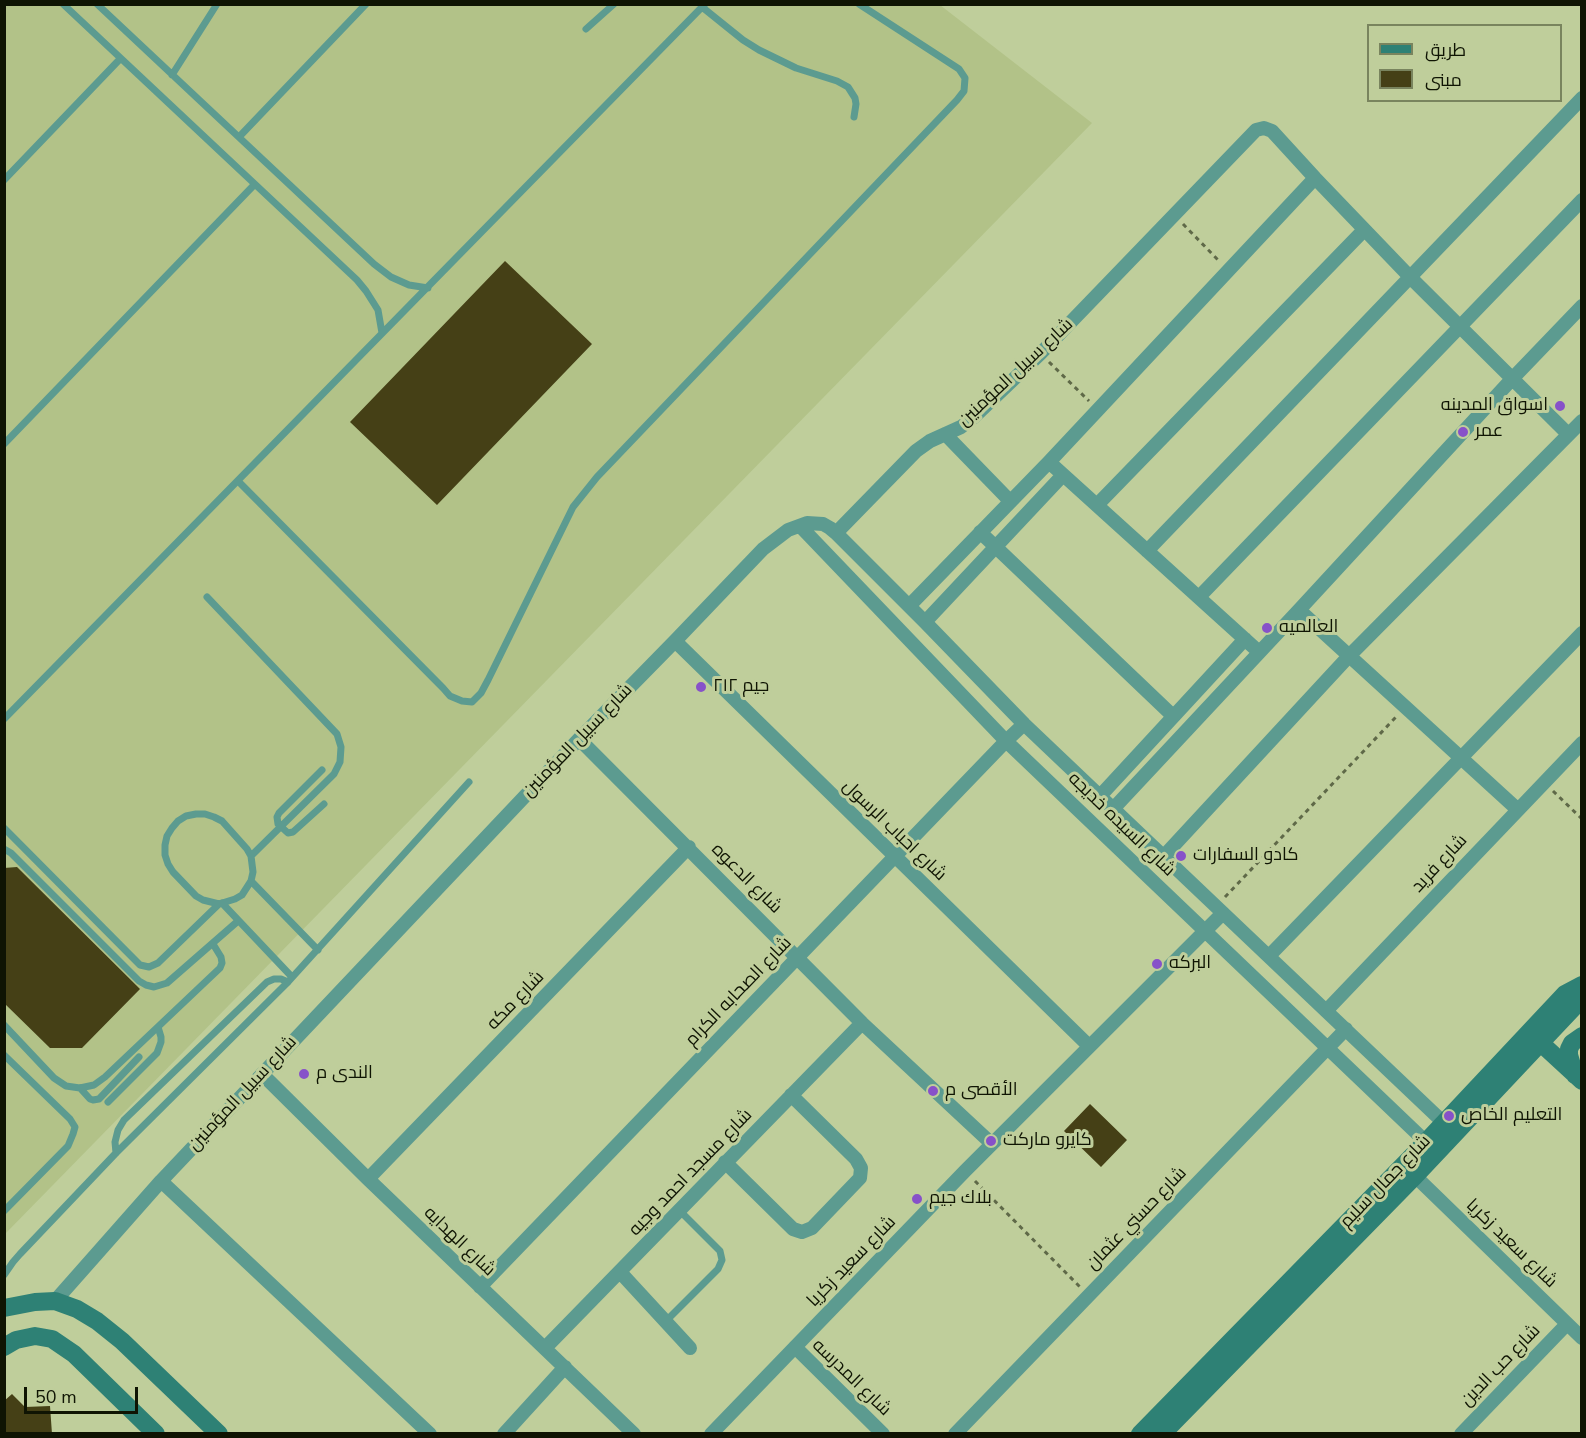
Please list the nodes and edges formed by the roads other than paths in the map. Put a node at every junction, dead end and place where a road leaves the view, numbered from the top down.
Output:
1 (63, 4) edge
2 (97, 4) edge
3 (217, 4) edge
4 (366, 4) edge
5 (614, 4) edge
6 (859, 4) edge
7 (704, 6) edge
8 (585, 28) dead end
9 (120, 58) junction
10 (172, 75) junction
11 (1581, 98) edge
12 (855, 117) dead end
13 (239, 136) junction
14 (1315, 178) junction
15 (4, 180) edge
16 (254, 185) junction
17 (1581, 200) edge
18 (1364, 230) junction
19 (1410, 277) junction
20 (428, 288) junction
21 (1581, 306) edge
22 (1460, 326) junction
23 (382, 333) junction
24 (1512, 379) junction
25 (1581, 420) edge
26 (945, 434) junction
27 (1568, 434) junction
28 (4, 444) edge
29 (1049, 462) junction
30 (1063, 475) junction
31 (238, 481) junction
32 (1010, 501) junction
33 (1097, 506) junction
34 (800, 526) junction
35 (980, 532) junction
36 (836, 533) junction
37 (995, 546) junction
38 (1147, 551) junction
39 (207, 597) dead end
40 (1199, 597) junction
41 (909, 606) junction
42 (1299, 610) junction
43 (925, 622) junction
44 (1581, 633) edge
45 (1245, 639) junction
46 (675, 641) junction
47 (1259, 652) junction
48 (1349, 656) junction
49 (1173, 716) junction
50 (4, 719) edge
51 (1024, 724) junction
52 (579, 739) junction
53 (1006, 741) junction
54 (1581, 743) edge
55 (1461, 758) junction
56 (322, 770) dead end
57 (469, 782) dead end
58 (1100, 796) junction
59 (324, 804) dead end
60 (1113, 809) junction
61 (1517, 809) junction
62 (280, 827) junction
63 (4, 828) edge
64 (689, 847) junction
65 (4, 849) edge
66 (251, 856) junction
67 (1164, 856) junction
68 (895, 857) junction
69 (251, 881) junction
70 (220, 904) junction
71 (1220, 910) junction
72 (238, 921) junction
73 (1205, 931) junction
74 (213, 944) junction
75 (318, 950) junction
76 (1269, 956) junction
77 (798, 957) junction
78 (290, 980) junction
79 (1577, 996) edge
80 (1326, 1011) junction
81 (862, 1023) junction
82 (4, 1025) edge
83 (158, 1027) junction
84 (1346, 1029) junction
85 (1581, 1036) edge
86 (1535, 1037) junction
87 (1089, 1046) junction
88 (1327, 1048) junction
89 (4, 1055) edge
90 (140, 1058) dead end
91 (262, 1074) junction
92 (1578, 1078) edge
93 (80, 1088) junction
94 (791, 1095) junction
95 (108, 1102) dead end
96 (1444, 1123) junction
97 (1426, 1142) junction
98 (992, 1144) junction
99 (116, 1153) junction
100 (725, 1162) junction
101 (1414, 1176) junction
102 (369, 1179) junction
103 (161, 1181) junction
104 (4, 1210) edge
105 (679, 1210) junction
106 (620, 1272) junction
107 (4, 1275) edge
108 (480, 1287) junction
109 (55, 1301) junction
110 (4, 1308) edge
111 (665, 1322) junction
112 (1567, 1324) junction
113 (1581, 1338) edge
114 (4, 1347) edge
115 (795, 1347) junction
116 (545, 1348) junction
117 (690, 1348) dead end
118 (565, 1367) junction
119 (1162, 1429) edge
120 (156, 1434) edge
121 (219, 1434) edge
122 (430, 1434) edge
123 (504, 1434) edge
124 (634, 1434) edge
125 (711, 1434) edge
126 (883, 1434) edge
127 (955, 1434) edge
128 (1140, 1434) edge
129 (1461, 1434) edge

1 - 9 lane
2 - 10 lane
3 - 10 lane
4 - 13 lane
5 - 8 lane
6 - 31 lane
7 - 12 lane
7 - 20 lane
9 - 15 lane
9 - 16 lane
10 - 13 lane
11 - 19 street
13 - 20 lane
14 - 18 street, شارع سبيل المؤمنين
14 - 26 street, شارع سبيل المؤمنين
14 - 29 street
16 - 23 lane
16 - 28 lane
17 - 22 street
18 - 19 street, شارع سبيل المؤمنين
18 - 33 street
19 - 22 street, شارع سبيل المؤمنين
19 - 38 street
20 - 23 lane
21 - 24 street
22 - 24 street, شارع سبيل المؤمنين
22 - 40 street
23 - 31 lane
24 - 27 street, شارع سبيل المؤمنين
24 - 42 street
25 - 27 street
26 - 32 street
26 - 36 street, شارع سبيل المؤمنين
27 - 48 street
29 - 30 street
29 - 32 street
30 - 33 street
30 - 37 street
31 - 50 lane
32 - 35 street
33 - 38 street
34 - 36 street
34 - 46 street, شارع سبيل المؤمنين
34 - 53 street, شارع السيده خديجه
35 - 37 street
35 - 41 street
36 - 41 street, شارع السيده خديجه
37 - 43 street
37 - 49 street
38 - 40 street
39 - 62 lane
40 - 45 street
41 - 43 street, شارع السيده خديجه
42 - 47 street
42 - 48 street
43 - 51 street, شارع السيده خديجه
44 - 55 street
45 - 47 street
45 - 49 street
46 - 52 street, شارع سبيل المؤمنين
46 - 68 street, شارع احباب الرسول
47 - 60 street
48 - 55 street
48 - 67 street
49 - 58 street
51 - 53 street, شارع الصحابه الكرام
51 - 58 street, شارع السيده خديجه
52 - 64 street, شارع الدعوه
52 - 91 street, شارع سبيل المؤمنين
53 - 68 street, شارع الصحابه الكرام
53 - 73 street, شارع السيده خديجه
54 - 61 street, شارع فريد
55 - 61 street
55 - 76 street
56 - 62 lane
57 - 75 lane
58 - 60 street, شارع السيده خديجه
59 - 62 lane
60 - 67 street, شارع السيده خديجه
61 - 80 street, شارع فريد
62 - 66 lane
63 - 70 lane
64 - 77 street, شارع الدعوه
64 - 102 street, شارع مكه
65 - 74 lane
66 - 69 lane
66 - 70 lane
67 - 71 street, شارع السيده خديجه
68 - 77 street, شارع الصحابه الكرام
68 - 87 street, شارع احباب الرسول
69 - 70 lane
69 - 75 lane
70 - 72 lane
71 - 73 street, شارع سعيد زكريا
71 - 76 street, شارع السيده خديجه
72 - 74 lane
72 - 78 lane
73 - 87 street, شارع سعيد زكريا
73 - 88 street, شارع السيده خديجه
74 - 83 lane
75 - 78 lane
76 - 80 street, شارع السيده خديجه
77 - 81 street, شارع الدعوه
77 - 108 street, شارع الصحابه الكرام
78 - 99 lane
78 - 99 lane
79 - 86 main road, شارع جمال سليم
80 - 84 street, شارع السيده خديجه
81 - 94 street, شارع مسجد احمد وجيه
81 - 98 street, شارع الدعوه
82 - 93 lane
83 - 93 lane
83 - 95 lane
84 - 88 street, شارع حسني عثمان
84 - 96 street, شارع السيده خديجه
85 - 92 main road
86 - 92 main road
86 - 96 main road, شارع جمال سليم
86 - 101 main road, شارع جمال سليم
87 - 98 street, شارع سعيد زكريا
88 - 97 street, شارع السيده خديجه
88 - 127 street, شارع حسني عثمان
89 - 104 lane
90 - 93 lane
91 - 102 street, شارع الهدايه
91 - 103 street, شارع سبيل المؤمنين
94 - 100 street, شارع مسجد احمد وجيه
94 - 100 street
96 - 97 main road, شارع جمال سليم
97 - 119 main road, شارع جمال سليم
98 - 115 street, شارع سعيد زكريا
99 - 107 lane
100 - 105 street, شارع مسجد احمد وجيه
101 - 112 street, شارع سعيد زكريا
101 - 119 main road, شارع جمال سليم
102 - 108 street, شارع الهدايه
103 - 109 street, شارع سبيل المؤمنين
103 - 122 street
105 - 106 street, شارع مسجد احمد وجيه
105 - 111 lane
106 - 111 street
106 - 116 street, شارع مسجد احمد وجيه
108 - 116 street, شارع الهدايه
109 - 110 main road
109 - 121 main road
111 - 117 street
112 - 113 street, شارع سعيد زكريا
112 - 129 street, شارع حب الدين
114 - 120 main road
115 - 125 street, شارع سعيد زكريا
115 - 126 street, شارع المدرسه
116 - 118 street, شارع الهدايه
118 - 123 street
118 - 124 street, شارع الهدايه
119 - 128 main road, شارع جمال سليم

